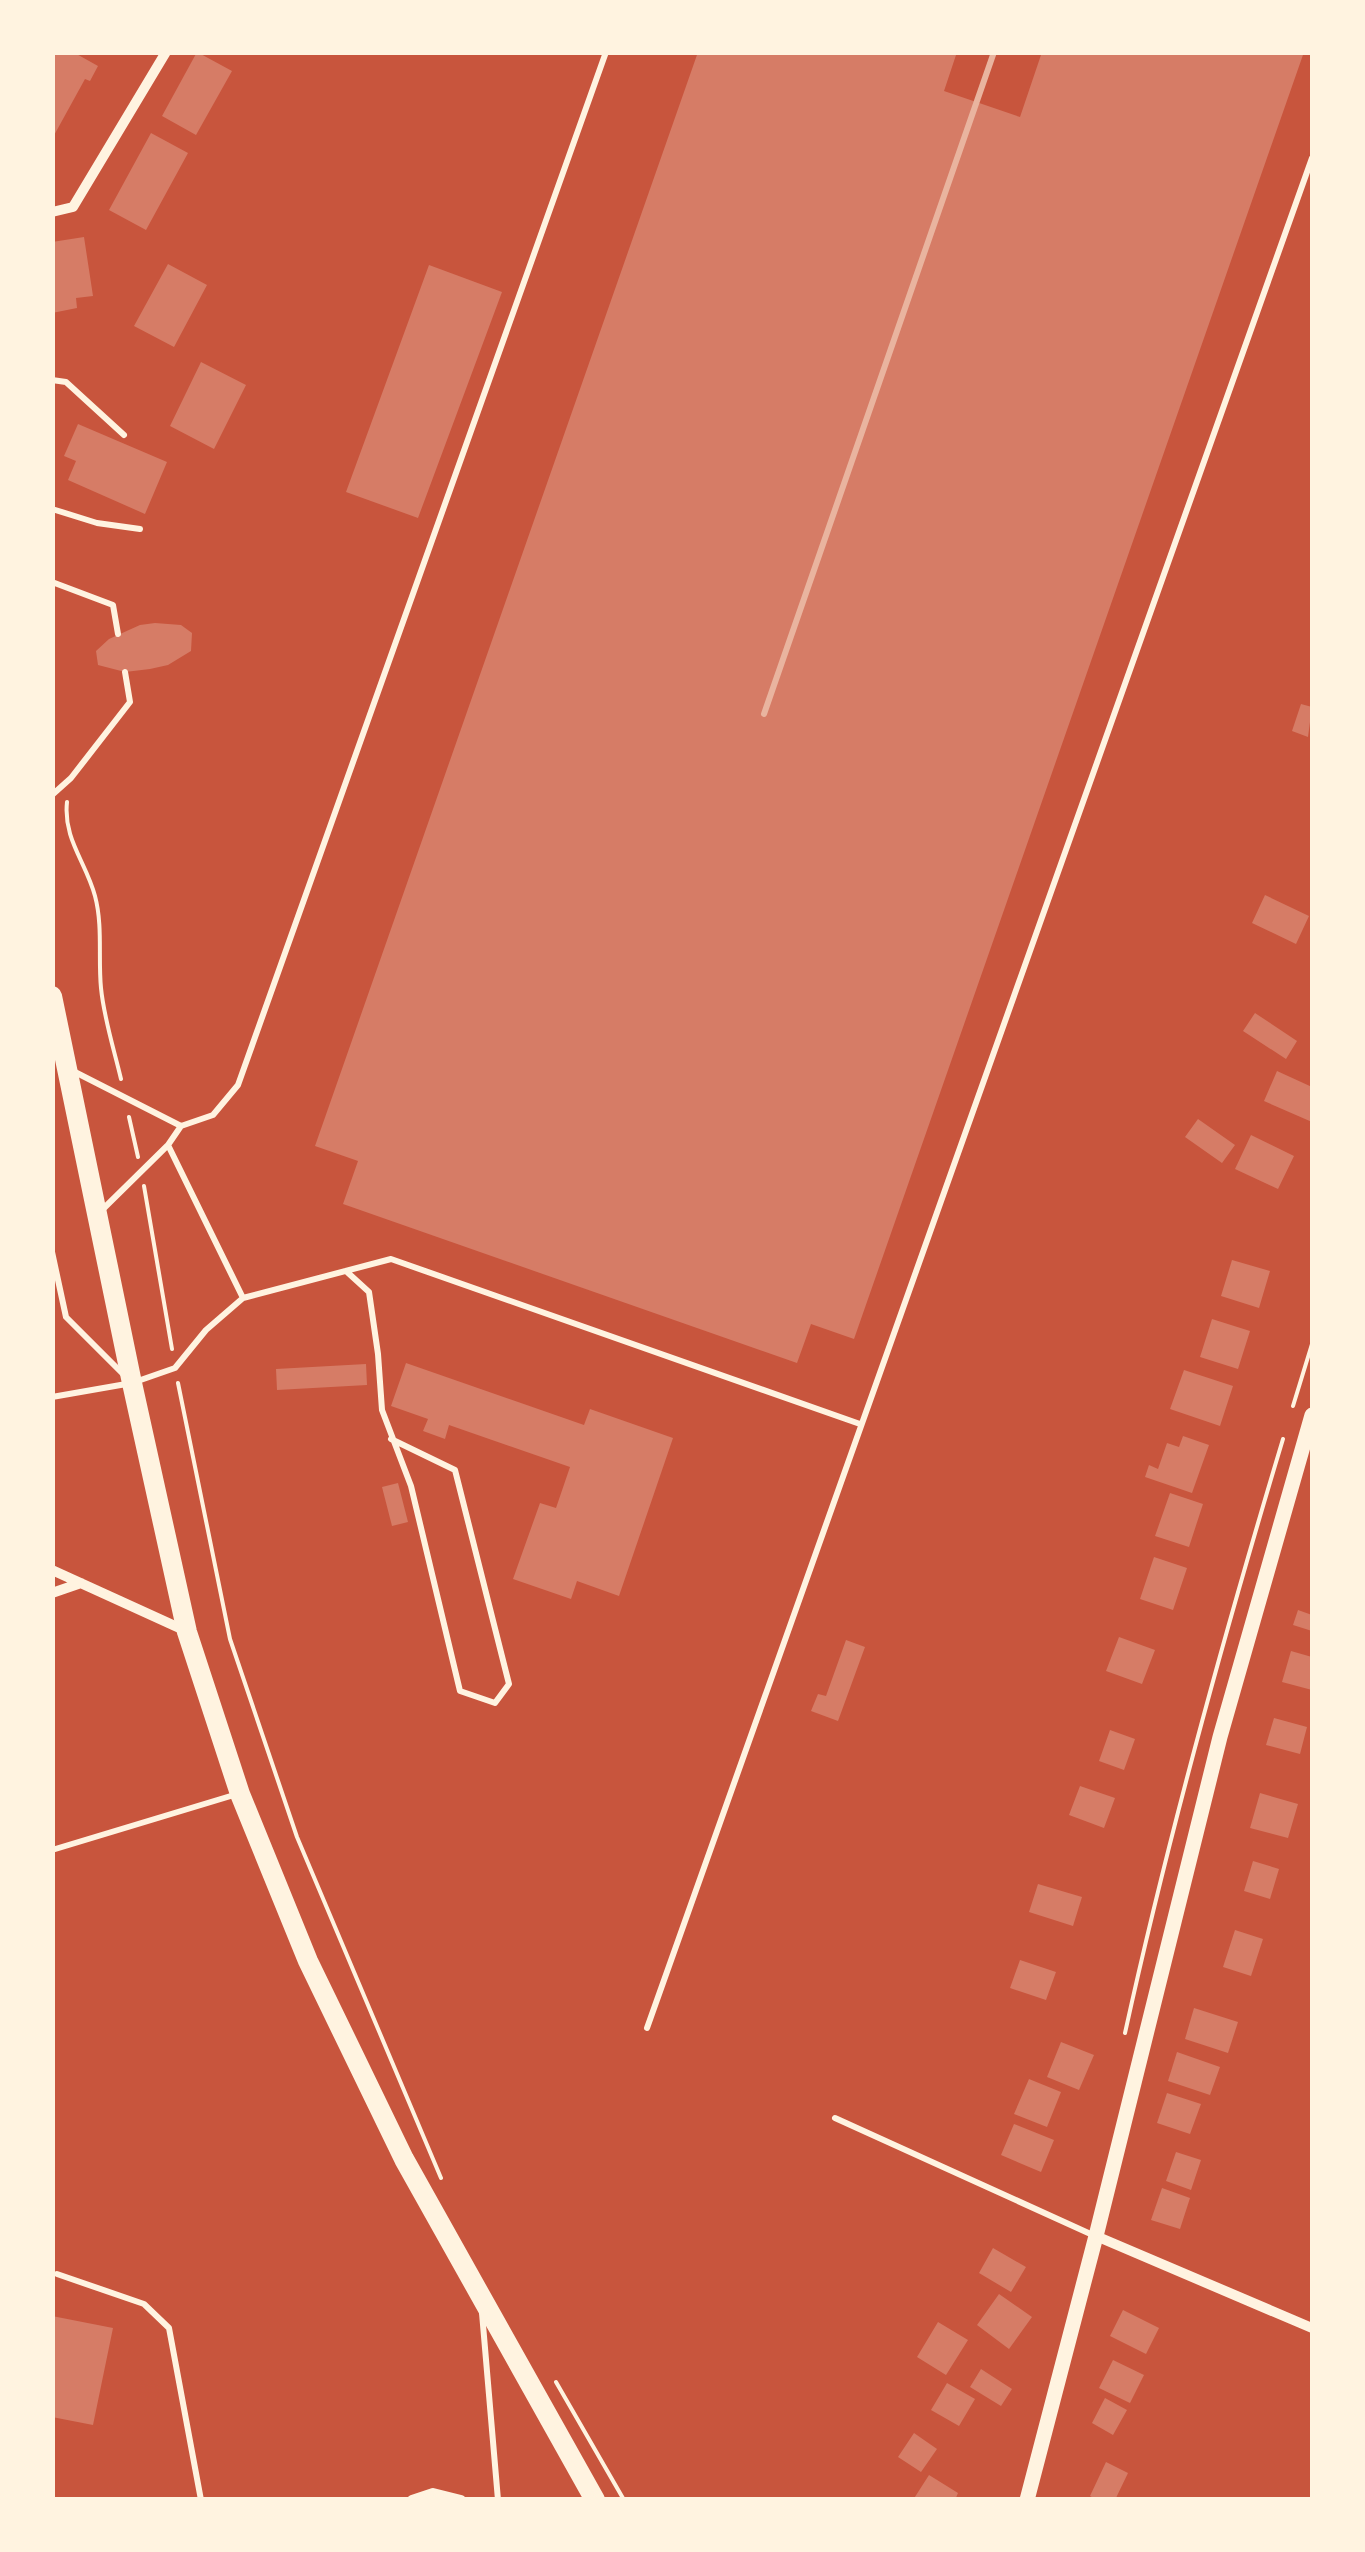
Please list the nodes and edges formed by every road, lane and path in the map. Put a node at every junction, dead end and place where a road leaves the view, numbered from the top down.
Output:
1 (166, 52) edge
2 (606, 52) edge
3 (1312, 158) edge
4 (52, 212) edge
5 (52, 380) edge
6 (124, 435) dead end
7 (52, 508) edge
8 (140, 529) dead end
9 (52, 582) edge
10 (118, 634) dead end
11 (125, 672) dead end
12 (70, 778) junction
13 (52, 794) edge
14 (52, 996) edge
15 (55, 1025) edge
16 (64, 1072) junction
17 (125, 1098) junction
18 (181, 1126) junction
19 (168, 1145) junction
20 (141, 1171) junction
21 (96, 1216) junction
22 (52, 1252) edge
23 (345, 1270) junction
24 (242, 1298) junction
25 (175, 1368) junction
26 (132, 1383) junction
27 (52, 1397) edge
28 (1312, 1415) edge
29 (860, 1424) junction
30 (391, 1439) junction
31 (52, 1570) edge
32 (82, 1583) junction
33 (52, 1593) edge
34 (187, 1632) junction
35 (240, 1794) junction
36 (52, 1850) edge
37 (647, 2028) dead end
38 (835, 2118) dead end
39 (441, 2178) dead end
40 (1096, 2236) junction
41 (57, 2274) dead end
42 (481, 2297) junction
43 (1312, 2328) edge
44 (554, 2379) dead end
45 (201, 2500) edge
46 (412, 2500) edge
47 (461, 2500) edge
48 (498, 2500) edge
49 (595, 2500) edge
50 (624, 2500) edge
51 (1027, 2500) edge

1 - 4 street
2 - 18 lane
3 - 29 lane
5 - 6 lane
7 - 8 lane
9 - 10 lane
11 - 12 lane
12 - 13 lane
12 - 17 path
14 - 15 highway
15 - 16 highway
16 - 17 lane
16 - 21 highway
17 - 18 lane
17 - 20 path
18 - 19 lane
19 - 20 lane
19 - 24 lane
20 - 21 lane
20 - 25 path
21 - 26 highway
22 - 26 lane
23 - 24 lane
23 - 29 lane
23 - 30 lane
24 - 25 lane
25 - 26 lane
25 - 39 path
26 - 27 lane
26 - 34 highway
28 - 40 street
29 - 37 lane
30 - 30 lane
31 - 32 street
32 - 33 street
32 - 34 street
34 - 35 highway
35 - 36 lane
35 - 42 highway
38 - 40 lane
40 - 43 street
40 - 51 street
41 - 45 lane
42 - 48 lane
42 - 49 highway
44 - 50 path
46 - 47 street

